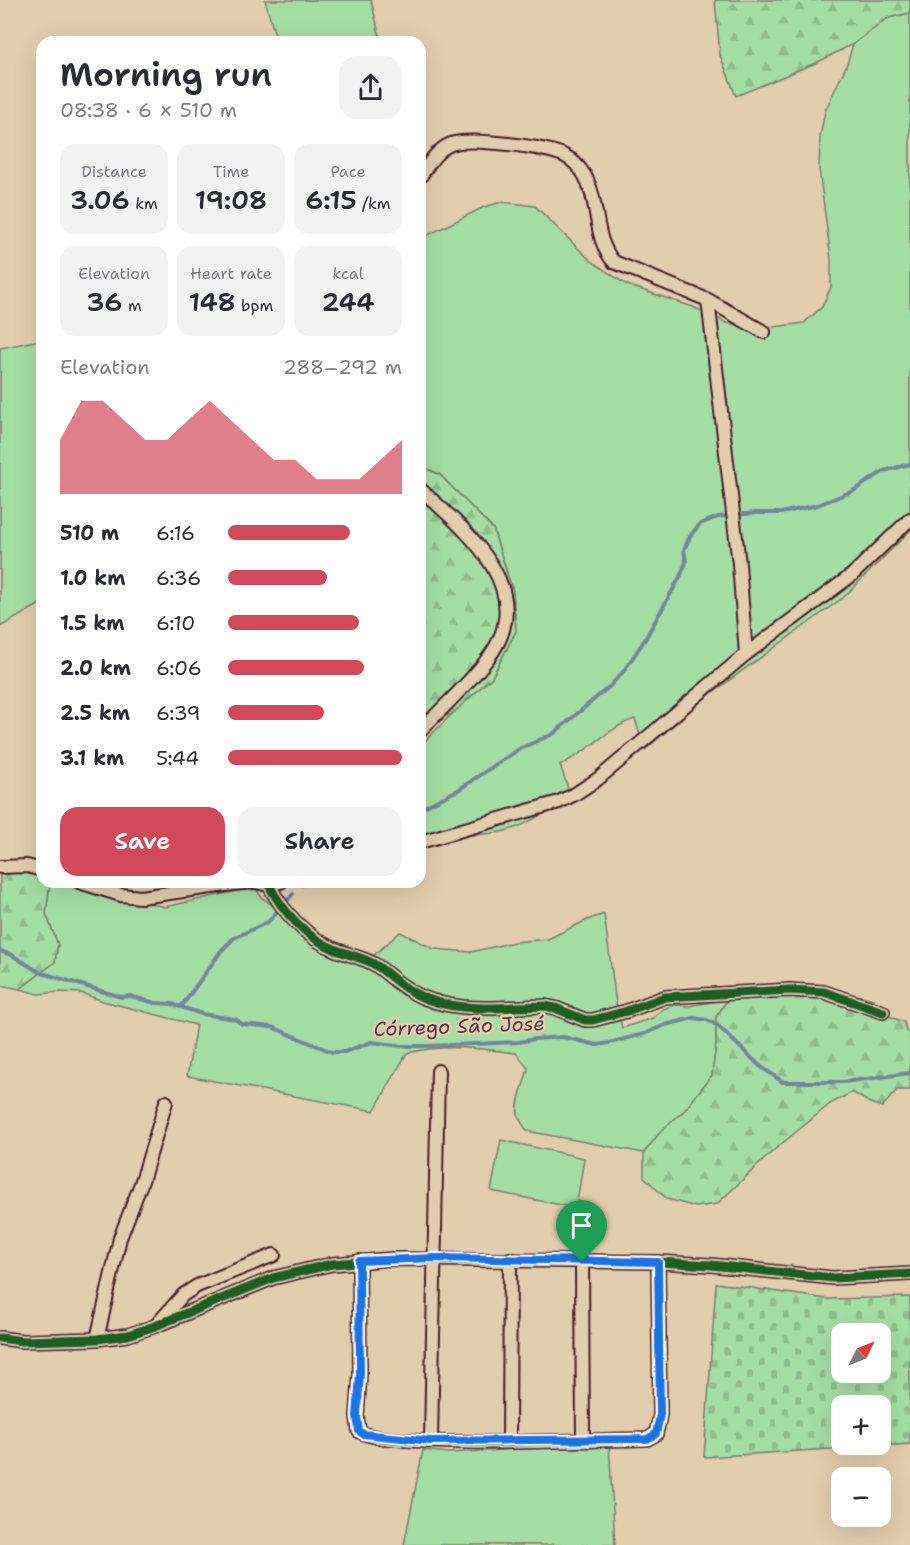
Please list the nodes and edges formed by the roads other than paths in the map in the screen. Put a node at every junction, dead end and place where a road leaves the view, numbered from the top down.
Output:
1 (426, 167) edge
2 (708, 300) junction
3 (764, 332) dead end
4 (426, 495) edge
5 (910, 519) edge
6 (746, 654) junction
7 (426, 725) edge
8 (426, 840) edge
9 (0, 867) edge
10 (36, 868) edge
11 (98, 888) edge
12 (209, 888) edge
13 (275, 888) edge
14 (883, 1012) dead end
15 (438, 1071) dead end
16 (166, 1102) dead end
17 (274, 1255) dead end
18 (434, 1258) junction
19 (510, 1259) junction
20 (359, 1261) junction
21 (582, 1262) junction
22 (658, 1262) junction
23 (910, 1274) edge
24 (155, 1326) junction
25 (0, 1338) edge
26 (97, 1339) junction
27 (583, 1439) junction
28 (431, 1441) junction
29 (509, 1442) junction

1 - 2 street
2 - 3 street
2 - 6 street
4 - 7 street
5 - 6 street
6 - 8 street
9 - 10 street
11 - 12 street
13 - 14 street
15 - 18 street
16 - 26 street
17 - 24 street
18 - 19 street
18 - 20 street
18 - 28 street
19 - 21 street
19 - 29 street
20 - 24 street
20 - 28 street
21 - 22 street
21 - 27 street
22 - 23 street
22 - 27 street
24 - 26 street
25 - 26 street
27 - 29 street
28 - 29 street

